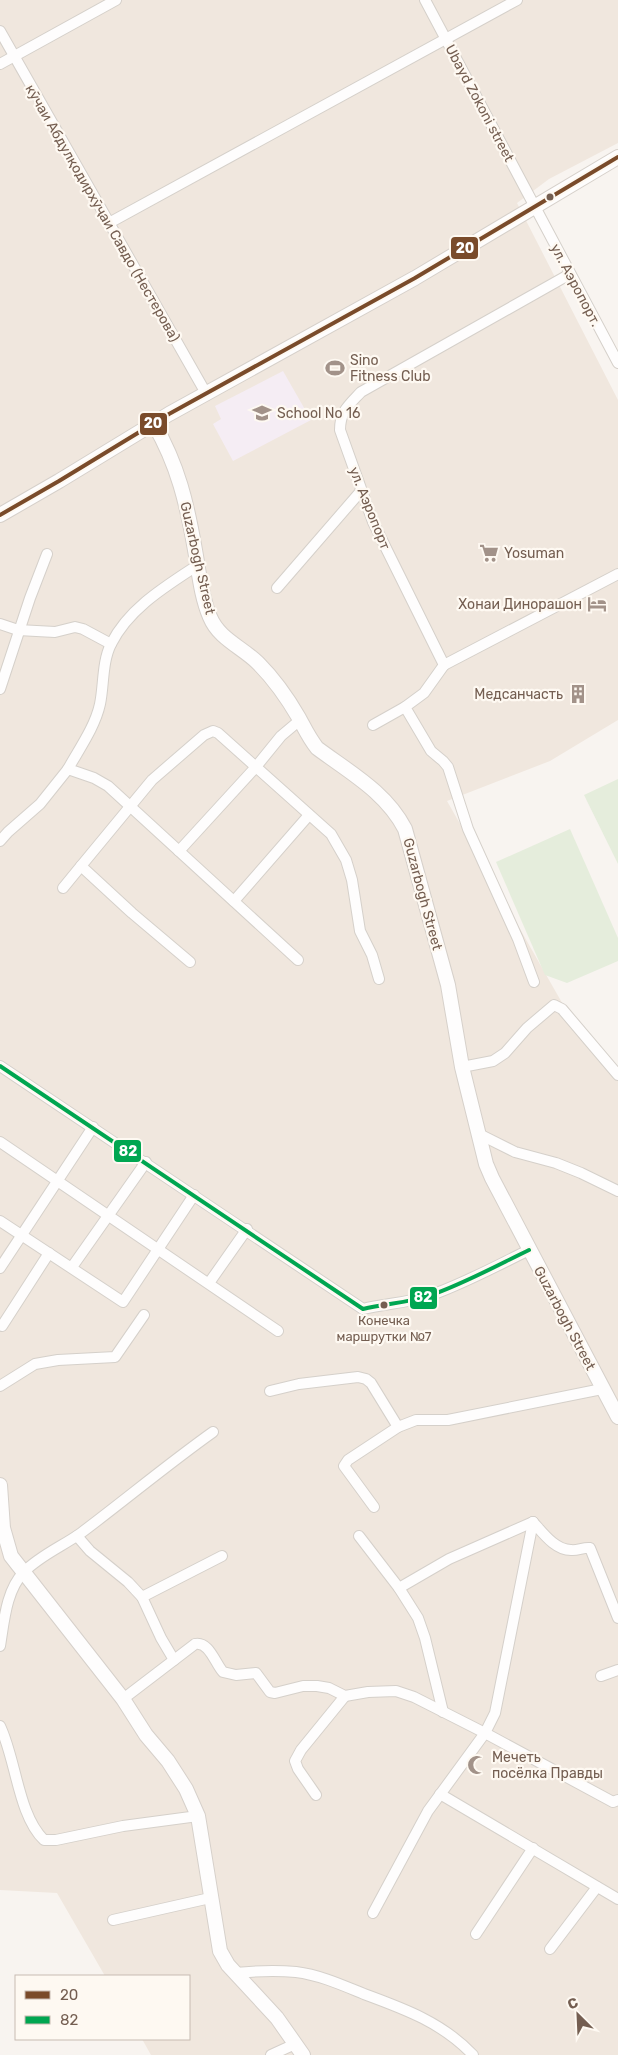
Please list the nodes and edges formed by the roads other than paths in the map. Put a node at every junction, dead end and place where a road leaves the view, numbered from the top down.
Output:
1 (116, 0) edge
2 (425, 0) edge
3 (517, 0) edge
4 (0, 32) edge
5 (446, 39) junction
6 (14, 57) junction
7 (0, 64) edge
8 (618, 158) edge
9 (535, 207) junction
10 (108, 223) junction
11 (570, 274) junction
12 (618, 363) edge
13 (207, 395) junction
14 (154, 424) junction
15 (361, 491) junction
16 (0, 515) edge
17 (46, 554) dead end
18 (198, 565) junction
19 (618, 574) edge
20 (277, 588) dead end
21 (0, 624) edge
22 (18, 630) junction
23 (111, 644) junction
24 (444, 665) junction
25 (0, 689) edge
26 (405, 707) junction
27 (300, 720) junction
28 (372, 725) dead end
29 (255, 768) junction
30 (68, 769) junction
31 (130, 805) junction
32 (310, 815) junction
33 (0, 842) edge
34 (179, 851) junction
35 (81, 866) junction
36 (63, 888) dead end
37 (234, 900) junction
38 (298, 960) dead end
39 (190, 962) dead end
40 (379, 979) dead end
41 (534, 982) dead end
42 (0, 1066) edge
43 (462, 1068) junction
44 (618, 1075) edge
45 (93, 1128) junction
46 (479, 1134) junction
47 (0, 1142) edge
48 (146, 1162) junction
49 (59, 1181) junction
50 (618, 1191) edge
51 (194, 1194) junction
52 (107, 1216) junction
53 (0, 1221) edge
54 (246, 1229) junction
55 (22, 1235) junction
56 (158, 1249) junction
57 (529, 1250) junction
58 (50, 1253) junction
59 (72, 1267) junction
60 (0, 1268) edge
61 (209, 1283) junction
62 (144, 1315) dead end
63 (2, 1326) dead end
64 (278, 1331) dead end
65 (0, 1386) edge
66 (602, 1389) junction
67 (270, 1391) dead end
68 (618, 1417) edge
69 (398, 1427) junction
70 (213, 1432) dead end
71 (0, 1485) edge
72 (374, 1507) dead end
73 (532, 1522) junction
74 (77, 1536) junction
75 (359, 1536) dead end
76 (222, 1556) dead end
77 (23, 1572) junction
78 (399, 1588) junction
79 (142, 1597) junction
80 (618, 1618) edge
81 (0, 1646) edge
82 (174, 1660) junction
83 (618, 1670) edge
84 (601, 1676) dead end
85 (345, 1696) junction
86 (123, 1699) junction
87 (443, 1712) junction
88 (0, 1726) edge
89 (485, 1732) junction
90 (440, 1794) junction
91 (316, 1796) dead end
92 (616, 1803) edge
93 (198, 1816) junction
94 (534, 1848) junction
95 (597, 1887) junction
96 (210, 1898) junction
97 (618, 1899) edge
98 (373, 1913) dead end
99 (113, 1920) dead end
100 (476, 1934) dead end
101 (550, 1950) dead end
102 (235, 1972) junction
103 (299, 2049) edge
104 (271, 2055) edge
105 (473, 2055) edge

1 - 6 street
2 - 5 street, Ubayd Zokoni street
3 - 5 street
4 - 6 street, кӯчаи Абдулқодирхӯҷаи Савдо (Нестерова)
5 - 9 street, Ubayd Zokoni street
5 - 10 street
6 - 7 street
6 - 10 street, кӯчаи Абдулқодирхӯҷаи Савдо (Нестерова)
8 - 9 street
9 - 11 street, ул. Аэропорт.
9 - 13 street
10 - 13 street, кӯчаи Абдулқодирхӯҷаи Савдо (Нестерова)
11 - 12 street, ул. Аэропорт.
11 - 15 street, ул. Аэропорт
13 - 14 street
14 - 16 street
14 - 18 street, Guzarbogh Street
15 - 20 street
15 - 24 street, ул. Аэропорт
17 - 22 street
18 - 23 street
18 - 27 street, Guzarbogh Street
19 - 24 street
21 - 22 street
22 - 23 street
22 - 25 street
23 - 30 street
24 - 26 street
26 - 28 street
26 - 41 street
27 - 29 street
27 - 43 street, Guzarbogh Street
29 - 31 street
29 - 32 street
29 - 34 street
30 - 31 street
30 - 33 street
31 - 34 street
31 - 35 street
32 - 37 street
32 - 40 street
34 - 37 street
35 - 36 street
35 - 39 street
37 - 38 street
42 - 45 street
43 - 44 street
43 - 46 street, Guzarbogh Street
45 - 48 street
45 - 49 street
46 - 50 street
46 - 57 street, Guzarbogh Street
47 - 49 street
48 - 51 street
48 - 52 street
49 - 52 street
49 - 55 street
51 - 54 street
51 - 56 street
52 - 56 street
52 - 59 street
53 - 55 street
54 - 57 street
54 - 61 street
55 - 58 street
55 - 60 street
56 - 59 street
56 - 61 street
57 - 66 street, Guzarbogh Street
58 - 59 street
58 - 63 street
61 - 64 street
62 - 65 street
66 - 68 street, Guzarbogh Street
66 - 69 street
67 - 69 street
69 - 72 street
70 - 74 street
71 - 77 street
73 - 78 street
73 - 80 street
73 - 89 street
74 - 77 street
74 - 79 street
75 - 78 street
76 - 79 street
77 - 81 street
77 - 86 street
78 - 87 street
79 - 82 street
82 - 85 street
82 - 86 street
83 - 84 street
85 - 87 street
85 - 91 street
86 - 93 street
87 - 89 street
88 - 93 street
89 - 90 street
89 - 92 street
90 - 94 street
90 - 98 street
93 - 96 street
94 - 95 street
94 - 100 street
95 - 97 street
95 - 101 street
96 - 99 street
96 - 102 street
102 - 103 street
102 - 105 street
103 - 104 street

